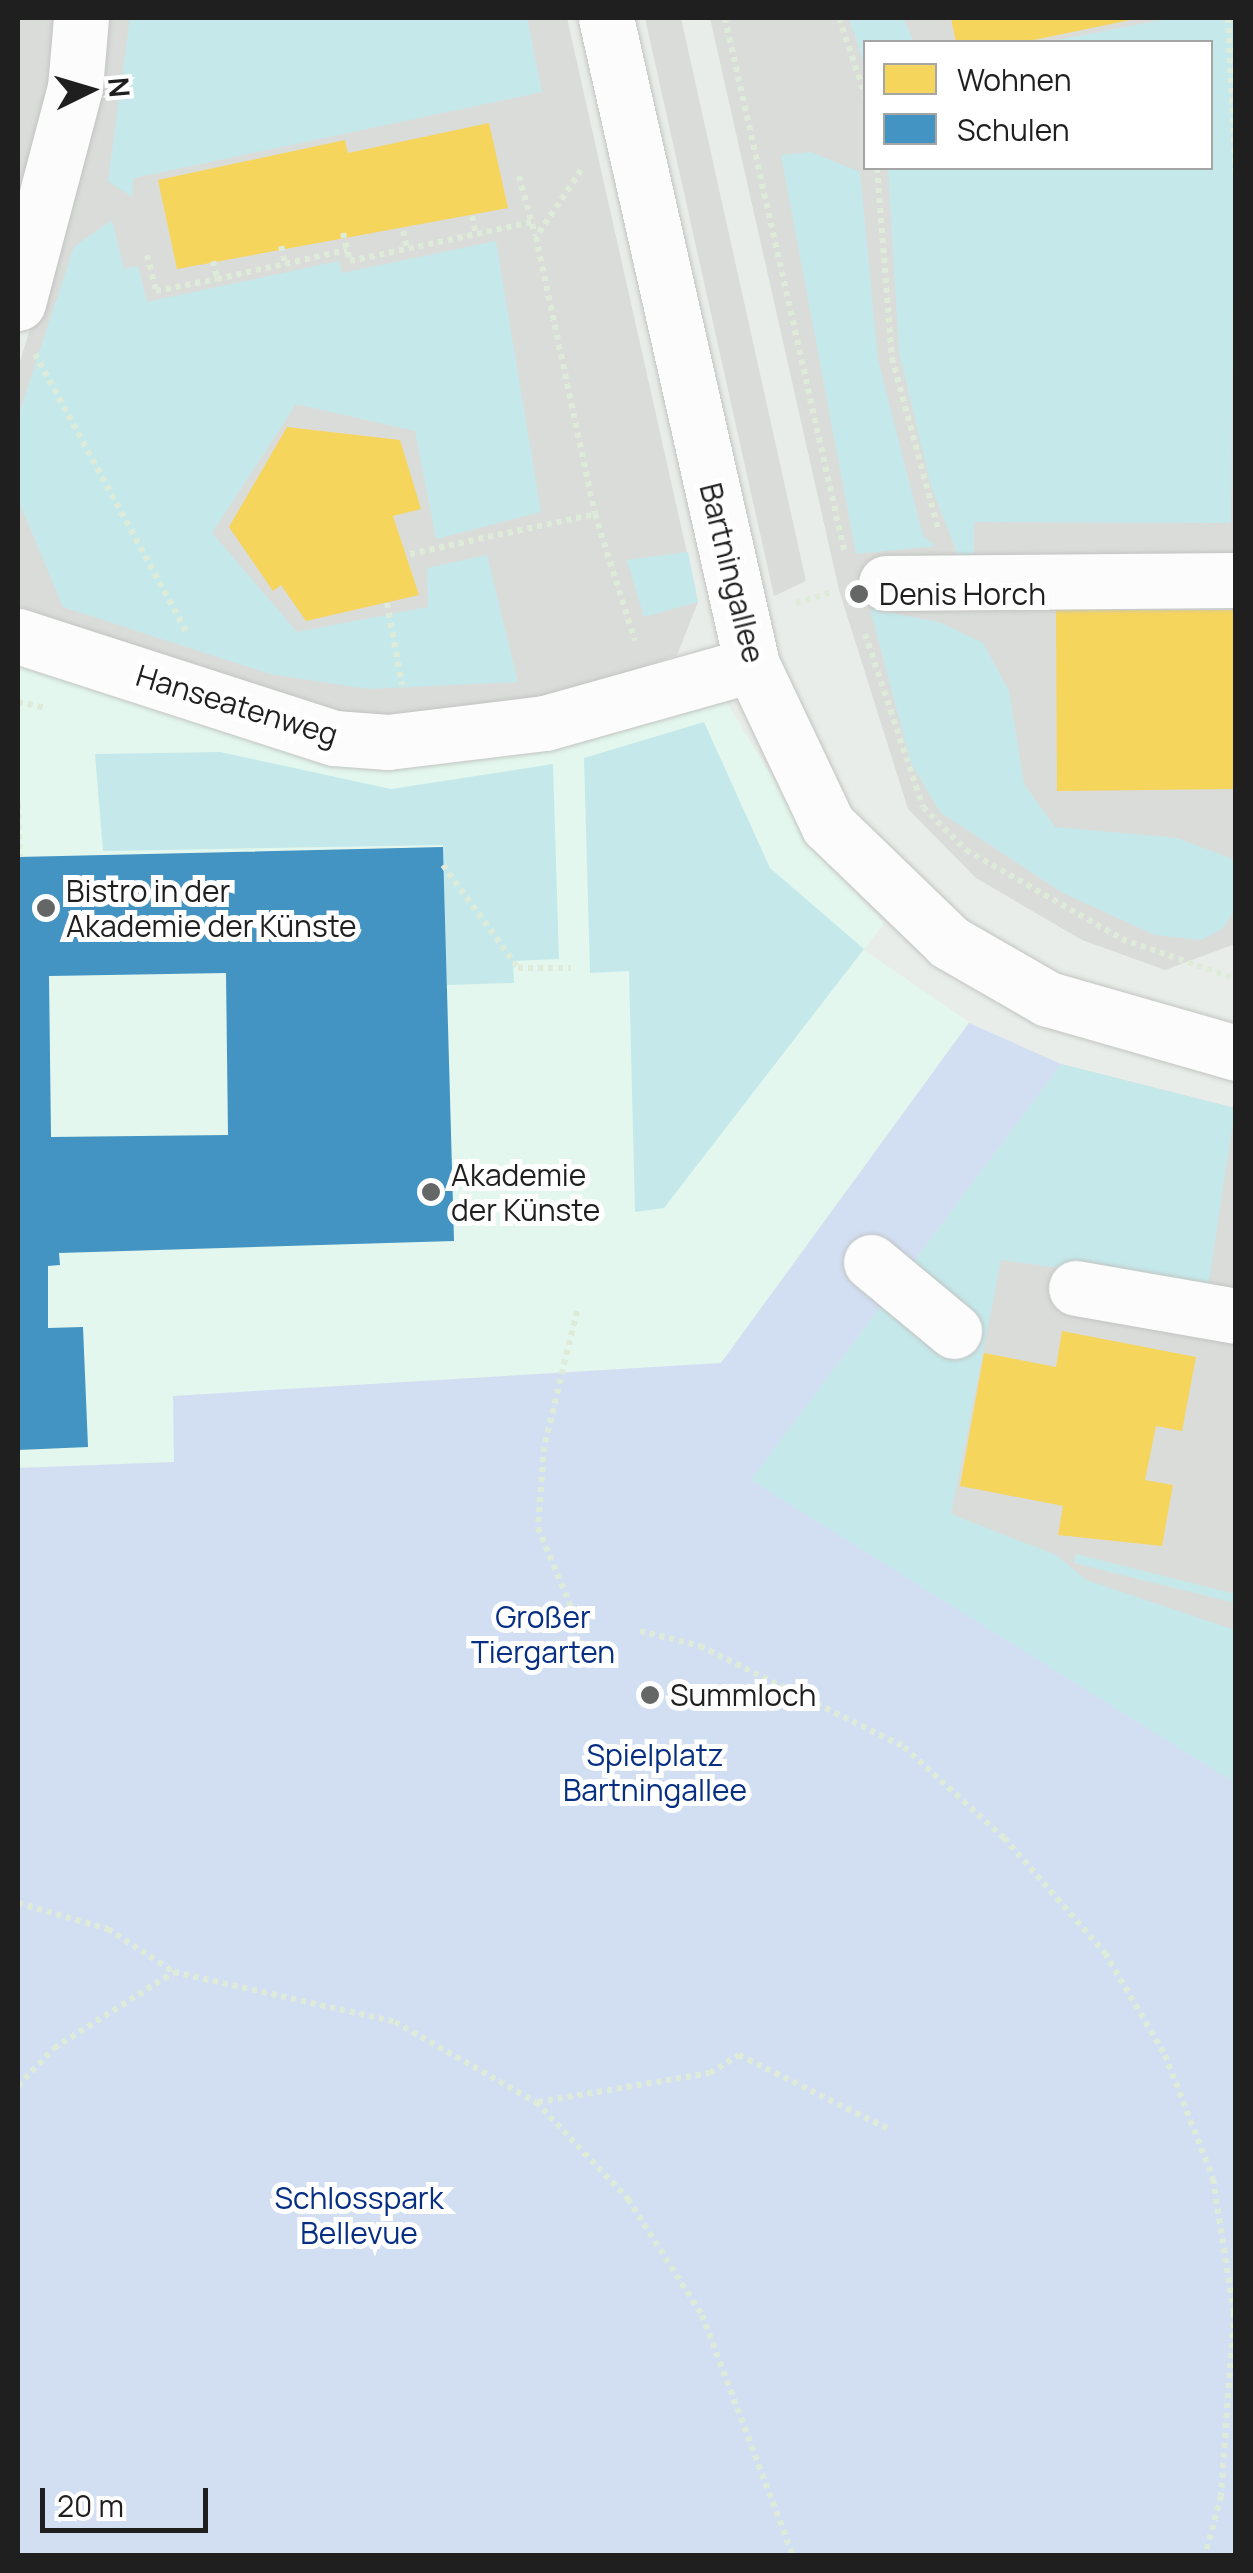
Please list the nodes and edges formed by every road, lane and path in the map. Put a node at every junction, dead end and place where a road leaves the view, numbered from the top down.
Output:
1 (81, 18) edge
2 (606, 18) edge
3 (840, 18) edge
4 (1228, 18) edge
5 (863, 89) edge
6 (577, 151) dead end
7 (877, 170) edge
8 (519, 176) dead end
9 (1236, 179) edge
10 (472, 216) dead end
11 (532, 222) junction
12 (404, 231) dead end
13 (343, 233) dead end
14 (476, 234) junction
15 (536, 236) junction
16 (281, 246) dead end
17 (407, 249) junction
18 (347, 250) junction
19 (147, 255) dead end
20 (213, 261) dead end
21 (285, 264) junction
22 (217, 279) junction
23 (22, 321) edge
24 (595, 514) junction
25 (410, 554) dead end
26 (1236, 580) edge
27 (960, 583) junction
28 (886, 584) joint
29 (388, 602) dead end
30 (18, 636) edge
31 (747, 641) junction
32 (660, 691) junction
33 (226, 704) junction
34 (412, 740) junction
35 (18, 804) edge
36 (20, 857) dead end
37 (443, 866) dead end
38 (571, 968) dead end
39 (1234, 1049) edge
40 (871, 1262) dead end
41 (1076, 1288) dead end
42 (577, 1311) dead end
43 (1236, 1316) edge
44 (954, 1331) dead end
45 (640, 1631) dead end
46 (582, 1634) dead end
47 (18, 1904) edge
48 (174, 1972) junction
49 (18, 2086) edge
50 (536, 2102) junction
51 (889, 2129) dead end
52 (794, 2556) edge
53 (1205, 2556) edge

1 - 23 street
2 - 31 street, Bartningallee
3 - 5 path
4 - 9 path
6 - 15 path
7 - 27 path
8 - 11 path
10 - 14 path
11 - 14 path
11 - 15 path
12 - 17 path
13 - 18 path
14 - 17 path
15 - 24 path
16 - 21 path
17 - 18 path
18 - 21 path
19 - 22 path
20 - 22 path
21 - 22 path
23 - 33 path
24 - 25 path
24 - 32 path
26 - 27 street
27 - 28 street
28 - 31 path
29 - 34 path
30 - 33 street, Hanseatenweg
31 - 32 street, Hanseatenweg
31 - 39 street, Bartningallee
32 - 34 street, Hanseatenweg
33 - 34 street, Hanseatenweg
35 - 36 path
37 - 38 path
40 - 44 street
41 - 43 street
42 - 46 path
45 - 53 path
47 - 48 path
48 - 49 path
48 - 50 path
50 - 51 path
50 - 52 path

